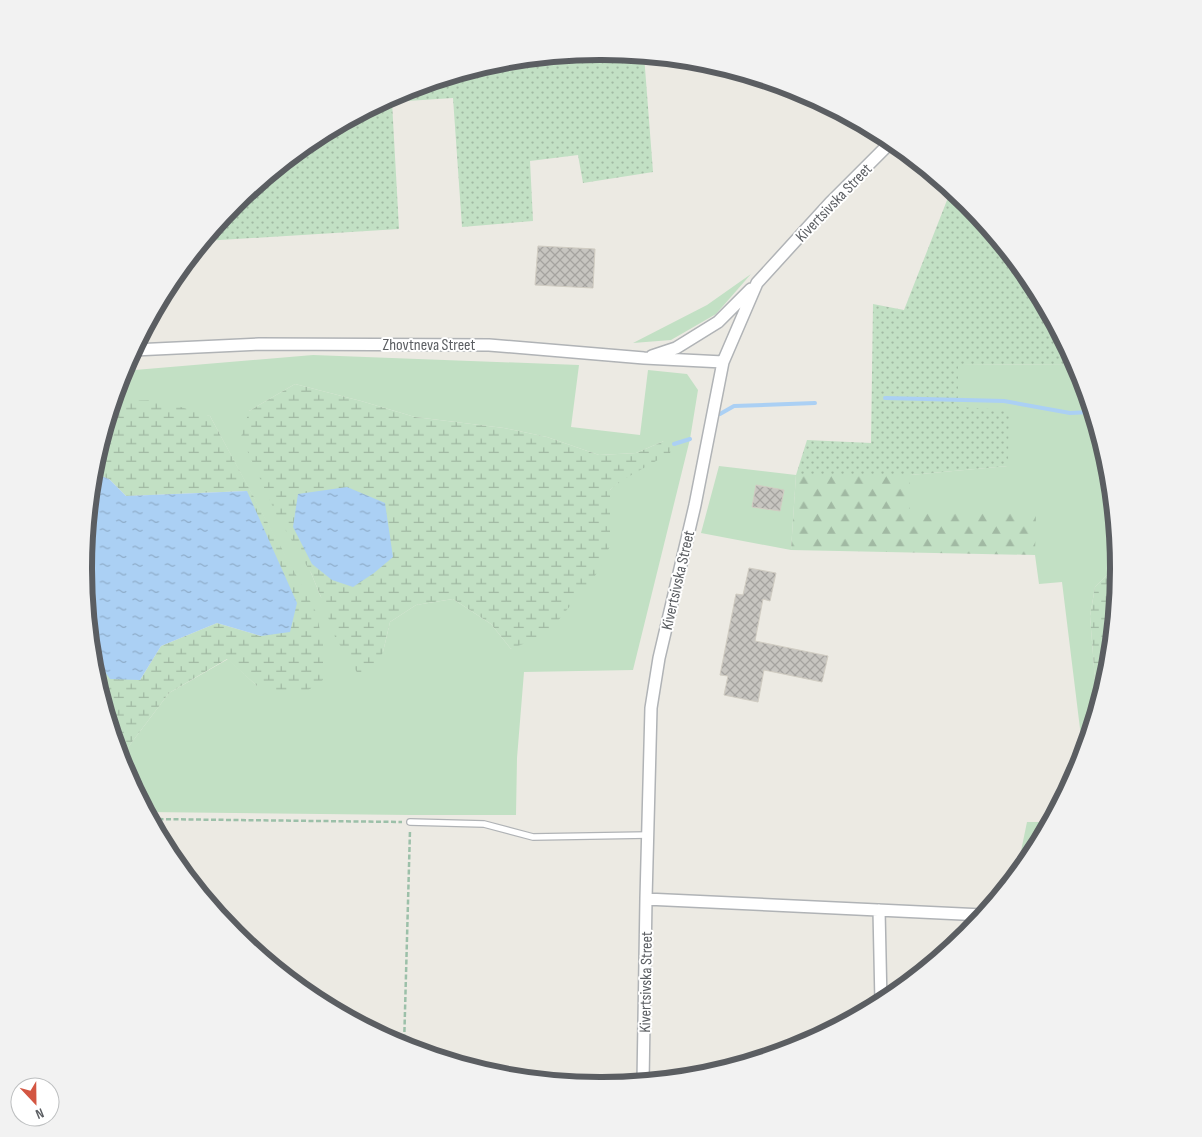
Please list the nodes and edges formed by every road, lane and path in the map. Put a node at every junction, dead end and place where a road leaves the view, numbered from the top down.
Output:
1 (886, 147) edge
2 (757, 283) junction
3 (142, 350) edge
4 (644, 358) junction
5 (724, 362) junction
6 (159, 819) edge
7 (410, 822) junction
8 (648, 835) junction
9 (646, 899) junction
10 (878, 910) junction
11 (973, 915) edge
12 (881, 993) edge
13 (404, 1037) edge
14 (643, 1075) edge

1 - 2 street, Kivertsivska Street
2 - 4 street
2 - 5 street, Kivertsivska Street
3 - 4 street, Zhovtneva Street
4 - 5 street, Zhovtneva Street
5 - 8 street, Kivertsivska Street
6 - 7 path
7 - 8 lane
7 - 13 path
8 - 9 street, Kivertsivska Street
9 - 10 street
9 - 14 street, Kivertsivska Street
10 - 11 street
10 - 12 street

